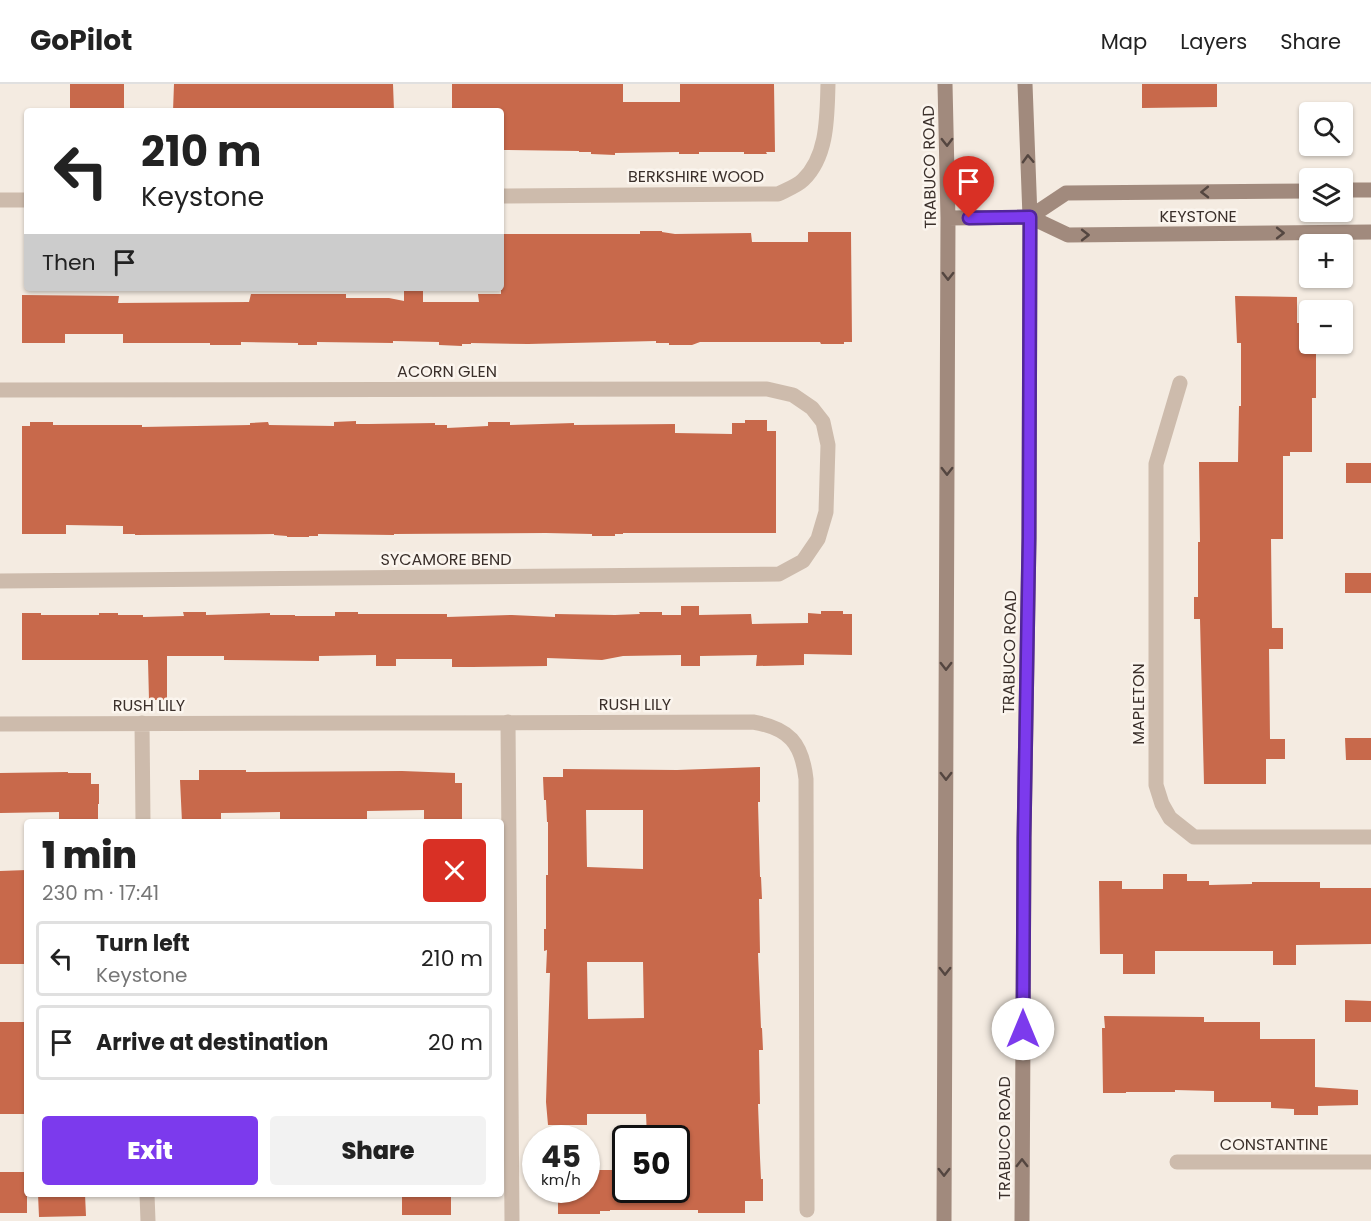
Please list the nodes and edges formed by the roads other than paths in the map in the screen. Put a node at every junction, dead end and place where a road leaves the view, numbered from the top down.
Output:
1 (828, 84) edge
2 (945, 84) edge
3 (1025, 84) edge
4 (1353, 190) edge
5 (1371, 190) edge
6 (1299, 191) edge
7 (504, 196) edge
8 (0, 200) edge
9 (24, 200) edge
10 (1030, 217) junction
11 (948, 218) junction
12 (1371, 232) edge
13 (1180, 383) dead end
14 (0, 390) edge
15 (827, 481) joint
16 (0, 580) edge
17 (508, 722) junction
18 (142, 723) junction
19 (0, 724) edge
20 (144, 819) edge
21 (1371, 837) edge
22 (1177, 1162) dead end
23 (1371, 1162) edge
24 (147, 1197) edge
25 (807, 1210) dead end
26 (148, 1221) edge
27 (512, 1221) edge
28 (944, 1221) edge
29 (1022, 1221) edge

1 - 7 street, BERKSHIRE WOOD
2 -> 11 main road, TRABUCO ROAD
10 -> 3 main road, TRABUCO ROAD
4 - 5 main road
6 -> 10 main road, KEYSTONE
8 - 9 street
10 - 11 main road, KEYSTONE
10 -> 12 main road, KEYSTONE
29 -> 10 main road, TRABUCO ROAD
11 -> 28 main road, TRABUCO ROAD
13 - 21 street, MAPLETON
14 - 15 street, ACORN GLEN
15 - 16 street, SYCAMORE BEND
17 - 18 street, RUSH LILY
17 - 25 street, RUSH LILY
17 - 27 street
18 - 19 street, RUSH LILY
18 - 20 street
22 - 23 street, CONSTANTINE
24 - 26 street

